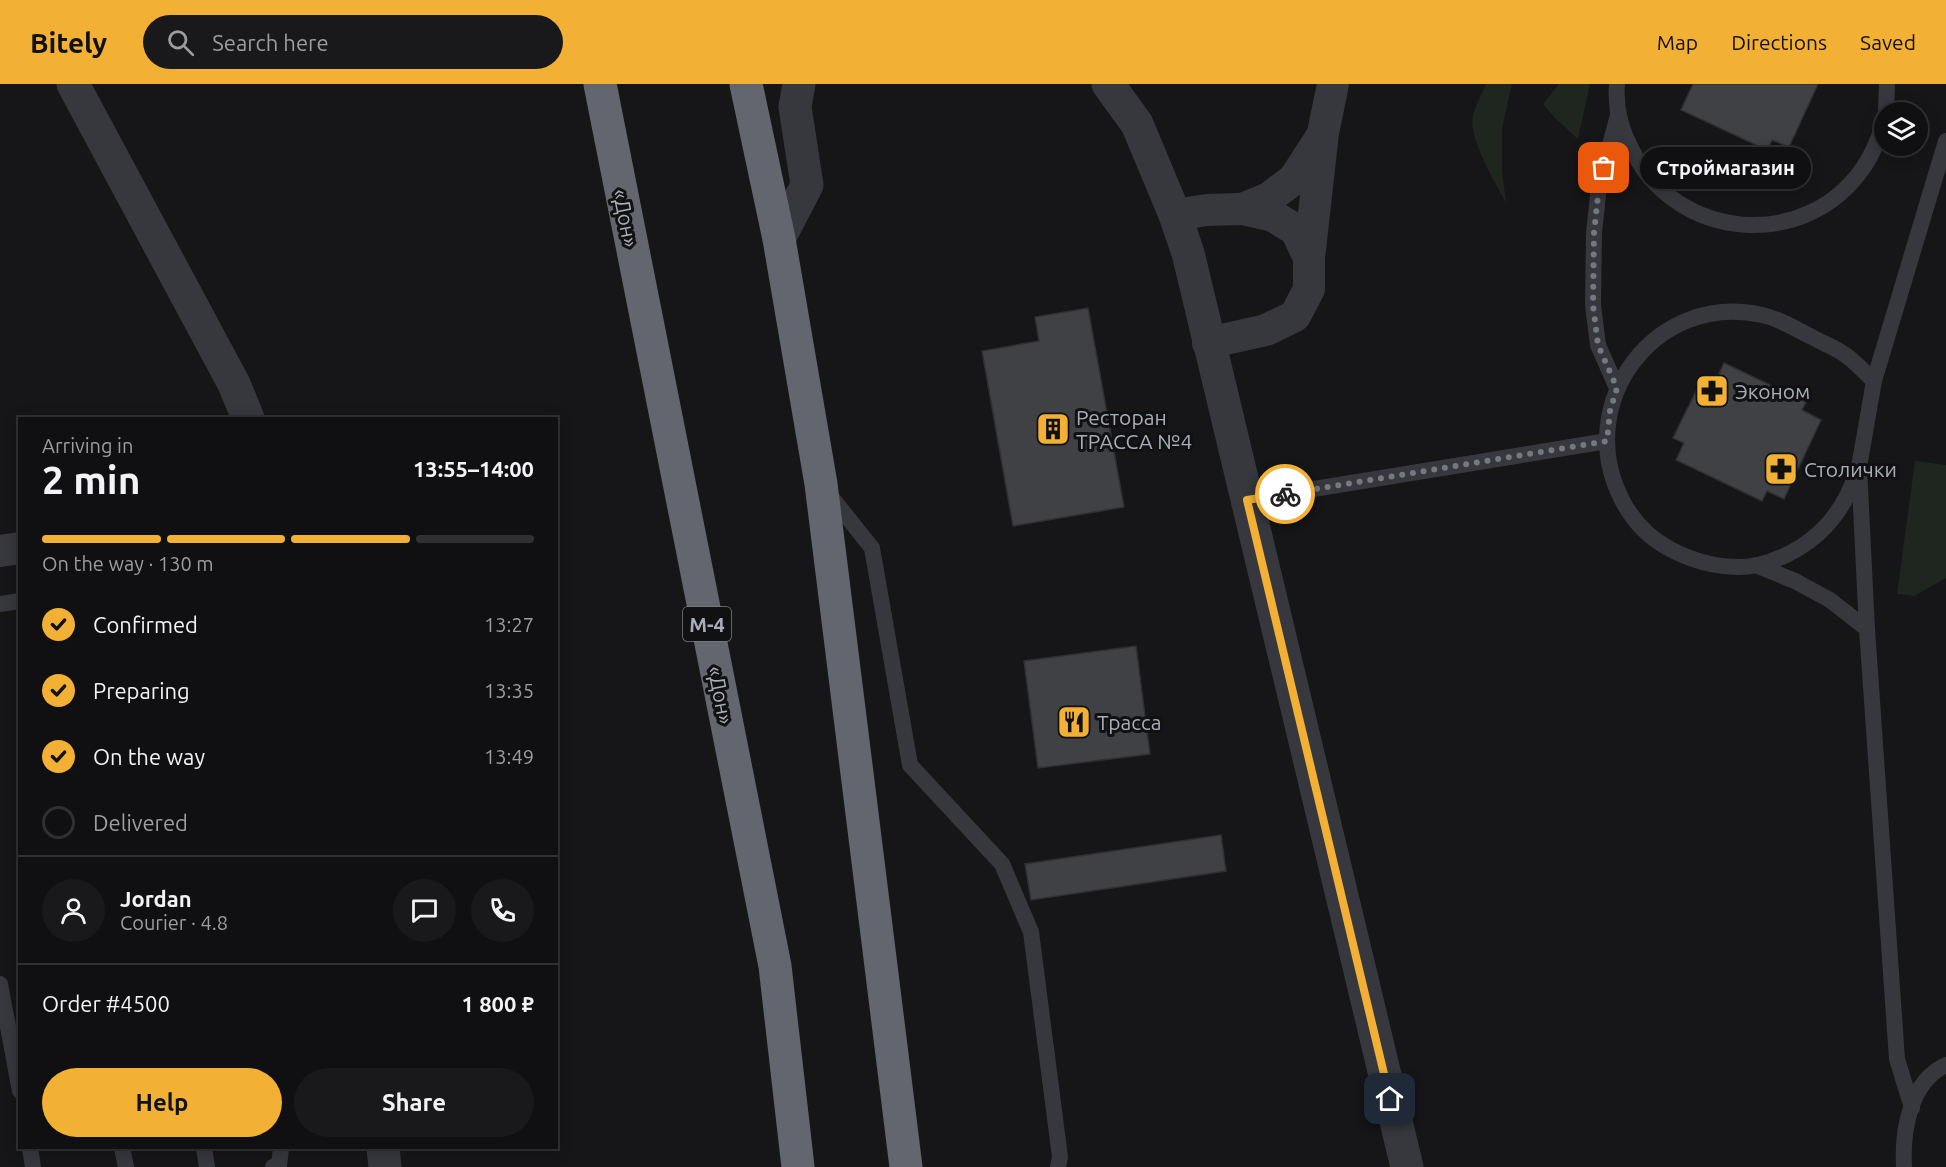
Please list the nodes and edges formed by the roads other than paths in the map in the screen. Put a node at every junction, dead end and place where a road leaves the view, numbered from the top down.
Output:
1 (74, 84) edge
2 (600, 84) edge
3 (746, 84) edge
4 (1108, 84) edge
5 (1333, 84) edge
6 (1617, 84) edge
7 (1887, 84) edge
8 (795, 92) edge
9 (1886, 102) edge
10 (1619, 114) junction
11 (1323, 133) junction
12 (1946, 141) edge
13 (1874, 149) edge
14 (1242, 208) junction
15 (1174, 215) junction
16 (779, 239) junction
17 (1309, 258) junction
18 (1208, 343) junction
19 (1874, 381) junction
20 (1617, 388) junction
21 (249, 417) edge
22 (1607, 441) junction
23 (1859, 467) junction
24 (821, 484) junction
25 (1247, 500) junction
26 (18, 548) edge
27 (0, 551) edge
28 (1756, 565) junction
29 (18, 601) edge
30 (0, 604) edge
31 (1867, 629) junction
32 (0, 984) edge
33 (8, 1005) edge
34 (1946, 1065) edge
35 (18, 1077) edge
36 (1912, 1108) junction
37 (30, 1149) edge
38 (122, 1149) edge
39 (204, 1149) edge
40 (281, 1149) edge
41 (383, 1149) edge
42 (33, 1167) edge
43 (126, 1167) edge
44 (207, 1167) edge
45 (273, 1167) edge
46 (385, 1167) edge
47 (798, 1167) edge
48 (906, 1167) edge
49 (1058, 1167) edge
50 (1407, 1167) edge
51 (1904, 1167) edge

1 - 21 street
2 - 47 highway, «Дон» / М-4
3 - 16 highway
4 - 15 street
5 - 11 street
6 - 10 lane
7 - 9 lane
8 - 16 street
10 - 13 lane
10 - 20 lane
11 - 14 street
11 - 17 street
12 - 19 lane
14 - 15 street
14 - 17 street
15 - 18 street
16 - 24 highway
17 - 18 street
18 - 25 street
19 - 20 lane
19 - 23 lane
20 - 22 lane
22 - 25 lane
22 - 28 lane
23 - 28 lane
23 - 31 lane
24 - 48 highway
24 - 49 lane
25 - 50 street
26 - 27 street
28 - 31 lane
29 - 30 lane
31 - 36 lane
32 - 33 lane
33 - 35 lane
34 - 36 lane
36 - 51 lane
37 - 42 lane
38 - 43 lane
39 - 44 lane
40 - 45 lane
41 - 46 street

